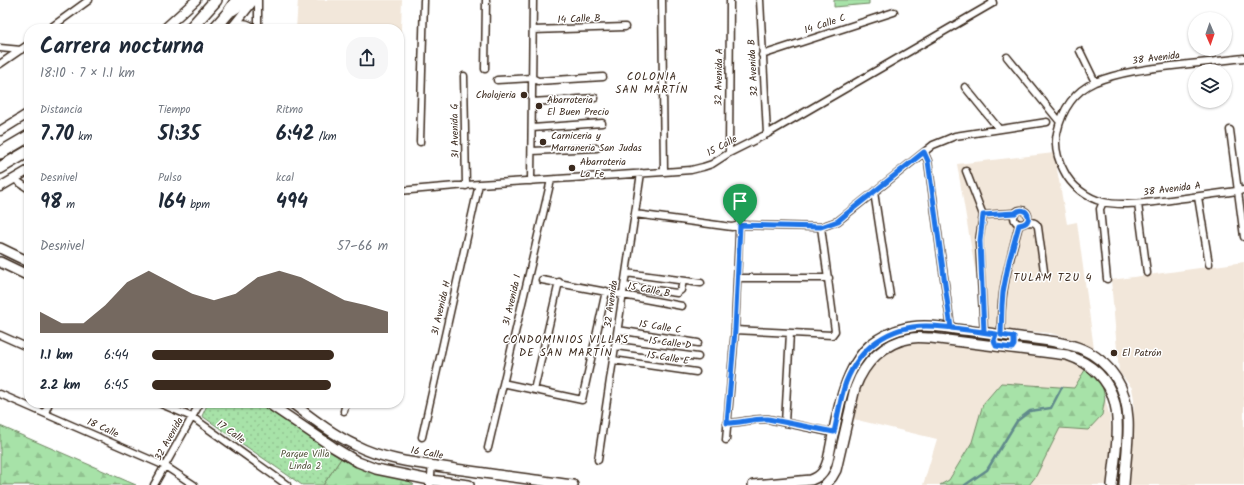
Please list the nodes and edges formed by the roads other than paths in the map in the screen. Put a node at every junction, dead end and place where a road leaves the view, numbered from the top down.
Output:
1 (89, 0) edge
2 (196, 0) edge
3 (216, 0) edge
4 (237, 0) edge
5 (247, 0) edge
6 (254, 0) edge
7 (258, 0) edge
8 (424, 0) edge
9 (486, 0) edge
10 (533, 0) edge
11 (662, 0) edge
12 (730, 0) edge
13 (760, 0) edge
14 (993, 1) edge
15 (894, 12) dead end
16 (228, 13) junction
17 (56, 24) edge
18 (170, 24) edge
19 (194, 24) edge
20 (218, 24) edge
21 (235, 24) edge
22 (258, 24) edge
23 (625, 27) dead end
24 (533, 30) junction
25 (0, 48) edge
26 (24, 48) edge
27 (21, 50) junction
28 (1080, 51) dead end
29 (762, 55) junction
30 (1007, 58) dead end
31 (1244, 58) edge
32 (0, 64) edge
33 (485, 69) dead end
34 (464, 76) dead end
35 (603, 77) dead end
36 (532, 78) junction
37 (496, 80) dead end
38 (1095, 82) junction
39 (965, 87) dead end
40 (595, 98) dead end
41 (532, 102) junction
42 (24, 116) edge
43 (1047, 122) dead end
44 (1060, 122) junction
45 (602, 123) dead end
46 (532, 128) junction
47 (999, 129) junction
48 (0, 130) edge
49 (1230, 130) dead end
50 (767, 134) junction
51 (24, 139) edge
52 (420, 142) dead end
53 (597, 148) dead end
54 (532, 151) junction
55 (924, 152) junction
56 (0, 153) edge
57 (728, 153) junction
58 (24, 154) edge
59 (0, 168) edge
60 (966, 171) dead end
61 (664, 172) junction
62 (24, 173) edge
63 (641, 174) junction
64 (14, 179) junction
65 (551, 180) junction
66 (531, 181) junction
67 (479, 184) junction
68 (24, 186) edge
69 (466, 186) junction
70 (0, 187) edge
71 (1241, 191) edge
72 (404, 192) edge
73 (874, 192) junction
74 (1198, 196) junction
75 (1103, 202) junction
76 (1138, 204) junction
77 (740, 210) dead end
78 (1015, 213) junction
79 (635, 214) junction
80 (983, 215) junction
81 (1027, 222) junction
82 (740, 225) junction
83 (1019, 225) junction
84 (821, 227) junction
85 (1244, 237) edge
86 (0, 248) edge
87 (24, 260) edge
88 (0, 262) edge
89 (1209, 264) dead end
90 (1044, 271) dead end
91 (626, 273) junction
92 (1147, 273) dead end
93 (24, 274) edge
94 (737, 278) junction
95 (829, 278) junction
96 (1107, 279) dead end
97 (542, 280) dead end
98 (683, 281) junction
99 (559, 282) junction
100 (701, 283) dead end
101 (624, 286) junction
102 (606, 291) junction
103 (623, 295) junction
104 (890, 296) dead end
105 (682, 306) dead end
106 (951, 328) junction
107 (618, 330) junction
108 (735, 330) junction
109 (984, 332) junction
110 (790, 333) junction
111 (999, 334) junction
112 (0, 335) edge
113 (1014, 337) junction
114 (698, 343) dead end
115 (24, 346) edge
116 (616, 346) junction
117 (996, 346) junction
118 (1012, 348) junction
119 (698, 357) dead end
120 (613, 360) junction
121 (696, 372) dead end
122 (507, 384) dead end
123 (534, 390) junction
124 (0, 394) edge
125 (24, 404) edge
126 (33, 408) edge
127 (47, 408) edge
128 (171, 408) edge
129 (197, 408) edge
130 (275, 408) edge
131 (299, 408) edge
132 (45, 413) junction
133 (192, 417) junction
134 (727, 423) junction
135 (785, 423) junction
136 (834, 432) junction
137 (422, 437) dead end
138 (726, 440) dead end
139 (488, 448) dead end
140 (598, 460) dead end
141 (432, 465) junction
142 (165, 466) junction
143 (814, 481) edge
144 (430, 483) edge
145 (154, 485) edge
146 (194, 485) edge
147 (287, 485) edge
148 (469, 485) edge
149 (573, 485) edge
150 (753, 485) edge
151 (825, 485) edge
152 (1112, 485) edge
153 (1124, 485) edge

1 - 17 street
2 - 18 street
3 - 19 highway
4 - 16 highway
5 - 16 highway
6 - 21 street
7 - 22 street
8 - 52 street
9 - 33 street
10 - 24 street
11 - 61 street
12 - 57 street, 32 Avenida A
13 - 29 street, 32 Avenida B
14 - 50 street, 15 Calle
15 - 29 street, 14 Calle C
16 - 20 highway
23 - 24 street, 14 Calle B
24 - 36 street
25 - 27 street
26 - 27 street
27 - 32 street
28 - 38 street
29 - 50 street, 32 Avenida B
30 - 44 street
31 - 38 street, 38 Avenida
34 - 69 street, 31 Avenida G
35 - 36 street
36 - 37 street
36 - 41 street
38 - 44 street
39 - 47 street
40 - 41 street
41 - 46 street
42 - 48 street
43 - 47 street
44 - 75 street
45 - 46 street
46 - 54 street
47 - 55 street
49 - 71 street
50 - 57 street, 15 Calle
51 - 56 highway
53 - 54 street
54 - 66 street
55 - 73 street
55 - 106 street
57 - 61 street, 15 Calle
58 - 59 highway
60 - 80 street
61 - 63 street, 15 Calle
62 - 64 street
63 - 65 street, 15 Calle
63 - 79 street, 32 Avenida
64 - 68 street
64 - 70 street
65 - 66 street, 15 Calle
65 - 139 street, 31 Avenida I
66 - 67 street, 15 Calle
67 - 69 street, 15 Calle
67 - 137 street, 31 Avenida H
69 - 72 street, 15 Calle
71 - 74 street, 38 Avenida A
71 - 85 street
73 - 84 street
73 - 104 street
74 - 76 street, 38 Avenida A
74 - 89 street
75 - 76 street, 38 Avenida A
75 - 96 street
76 - 92 street
77 - 82 street
78 - 80 street
78 - 81 street
78 - 83 street
79 - 82 street
79 - 91 street, 32 Avenida
80 - 109 street
81 - 83 street
81 - 90 street
82 - 84 street
82 - 94 street
83 - 111 street
84 - 95 street
86 - 87 main road
88 - 93 main road
91 - 98 street
91 - 101 street, 32 Avenida
94 - 95 street
94 - 108 street
95 - 110 street
97 - 99 street, 15 Calle B
98 - 100 street
98 - 101 street
99 - 102 street, 15 Calle B
99 - 123 street
101 - 103 street, 32 Avenida
102 - 103 street, 15 Calle B
102 - 123 street
103 - 105 street, 15 Calle B
103 - 107 street, 32 Avenida
106 - 109 main road
106 - 136 main road
107 - 114 street, 15 Calle C
107 - 116 street, 32 Avenida
108 - 110 street
108 - 134 street
109 - 111 main road
110 - 135 street
111 - 113 main road
111 - 117 main road
112 - 115 street
113 - 118 main road
113 - 153 main road
116 - 119 street, 15 Calle D
116 - 120 street, 32 Avenida
117 - 118 main road
117 - 151 main road
118 - 152 main road
120 - 121 street, 15 Calle E
120 - 140 street, 32 Avenida
122 - 123 street
124 - 125 street, 18 Calle
126 - 132 street, 18 Calle
127 - 132 street
128 - 133 street, 17 Calle
129 - 133 street, 32 Avenida
130 - 144 main road
131 - 141 main road, 16 Calle
132 - 142 street, 18 Calle
133 - 142 street, 32 Avenida
133 - 147 street, 17 Calle
134 - 135 street
134 - 138 street
135 - 136 street
136 - 143 main road
141 - 144 street
141 - 149 main road, 16 Calle
142 - 145 street, 32 Avenida
142 - 146 street, 18 Calle
143 - 150 main road
144 - 148 main road

